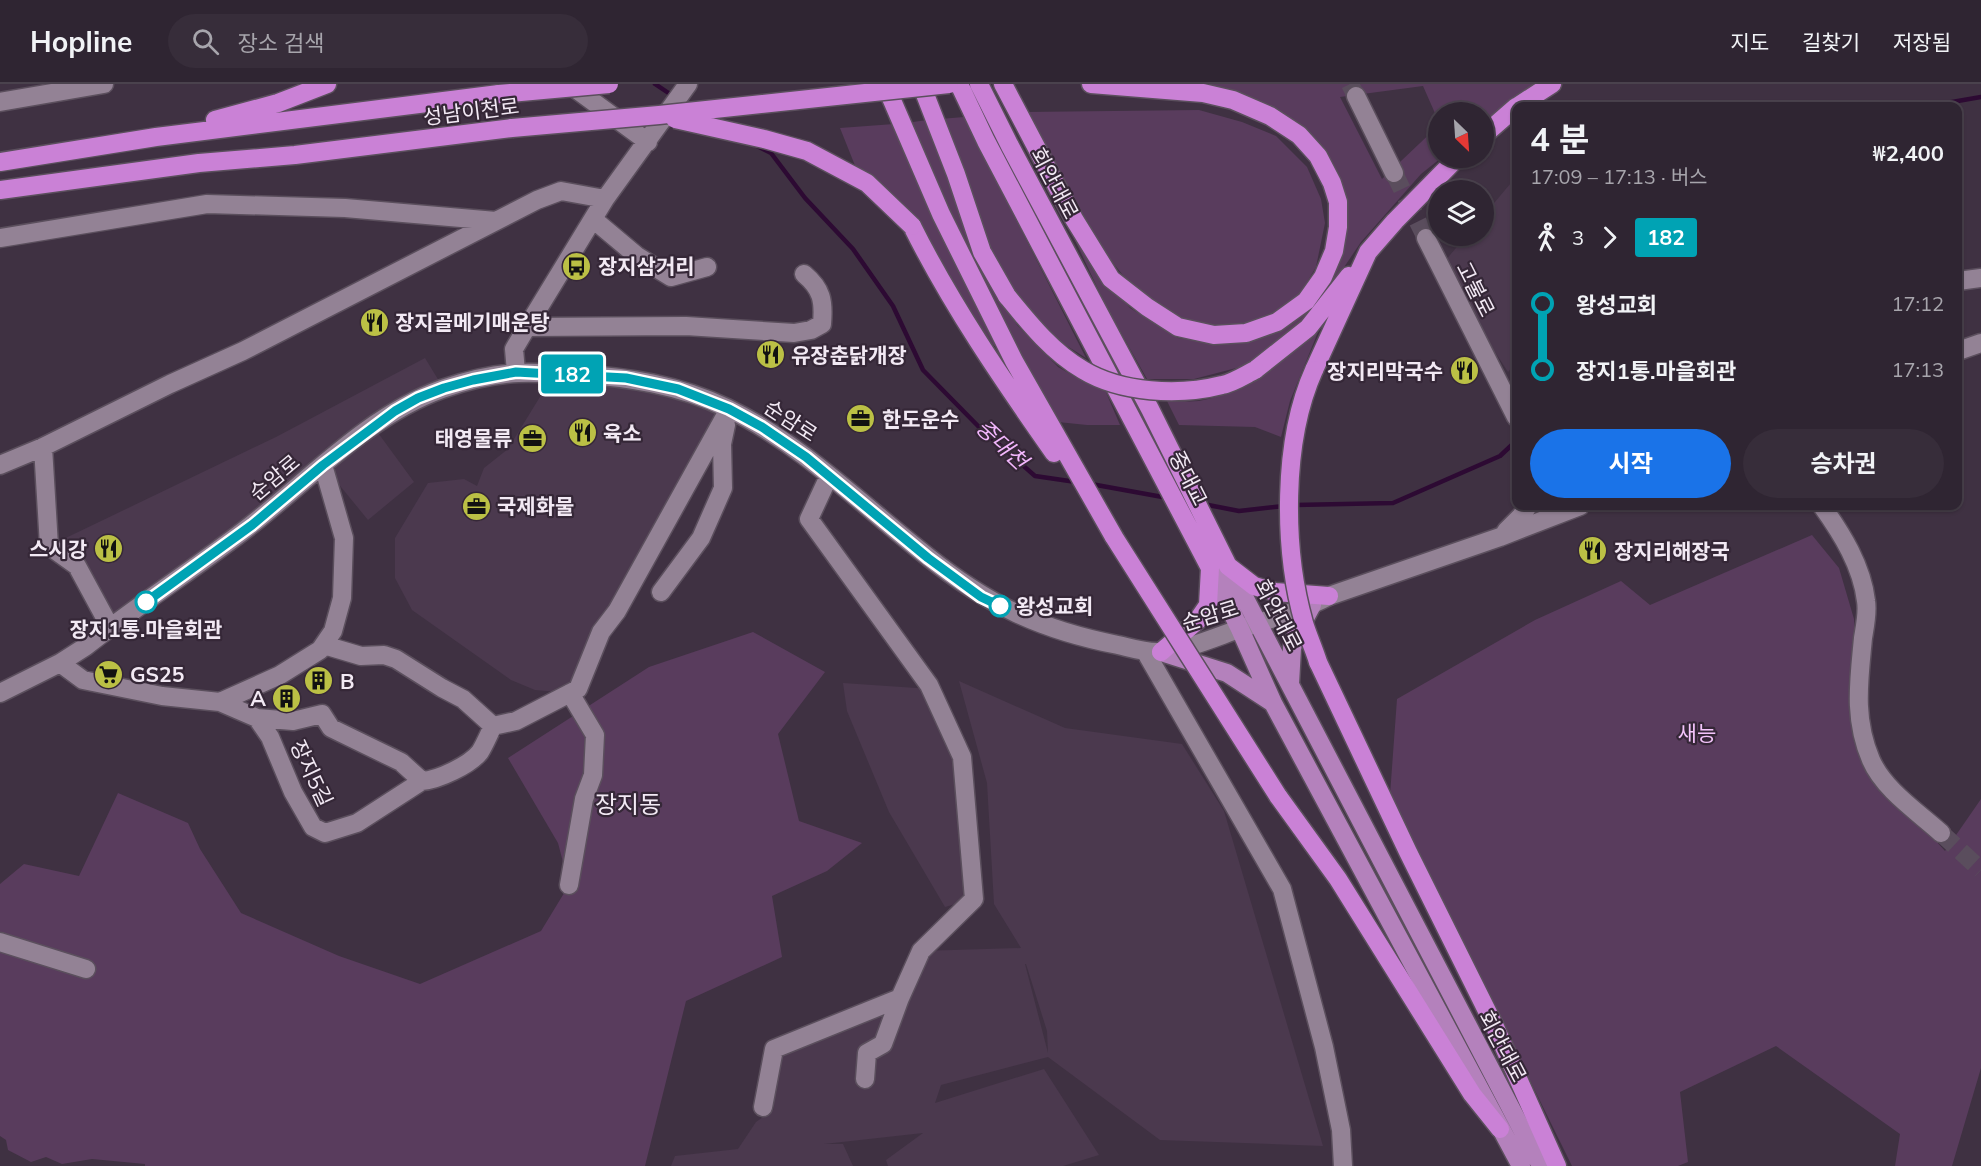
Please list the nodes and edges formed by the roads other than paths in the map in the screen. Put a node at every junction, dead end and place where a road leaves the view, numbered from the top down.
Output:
1 (104, 84) edge
2 (327, 84) edge
3 (569, 84) edge
4 (609, 84) edge
5 (688, 84) edge
6 (885, 84) edge
7 (921, 84) edge
8 (949, 84) edge
9 (959, 84) edge
10 (979, 84) edge
11 (1002, 84) edge
12 (1091, 84) edge
13 (1552, 84) edge
14 (1356, 96) tunnel mouth
15 (0, 102) edge
16 (1525, 102) edge
17 (1512, 111) edge
18 (658, 115) junction
19 (1494, 127) edge
20 (156, 137) junction
21 (648, 142) junction
22 (0, 162) edge
23 (1447, 168) edge
24 (1394, 172) tunnel mouth
25 (0, 190) edge
26 (605, 200) junction
27 (593, 219) junction
28 (496, 221) junction
29 (0, 238) edge
30 (1426, 238) tunnel mouth
31 (1368, 252) junction
32 (707, 267) dead end
33 (804, 274) dead end
34 (1981, 278) edge
35 (1962, 280) edge
36 (527, 327) junction
37 (1981, 343) edge
38 (1962, 350) edge
39 (516, 372) junction
40 (1512, 408) edge
41 (729, 409) junction
42 (1128, 409) joint
43 (43, 447) junction
44 (0, 465) edge
45 (323, 465) junction
46 (829, 476) junction
47 (1525, 510) edge
48 (1563, 510) edge
49 (1825, 510) edge
50 (1114, 537) junction
51 (1500, 537) junction
52 (1228, 566) junction
53 (1210, 568) junction
54 (661, 592) dead end
55 (1329, 596) junction
56 (1312, 605) junction
57 (1258, 623) junction
58 (110, 627) junction
59 (1240, 629) junction
60 (324, 645) junction
61 (1153, 651) junction
62 (60, 663) junction
63 (1290, 686) junction
64 (0, 693) edge
65 (570, 693) junction
66 (220, 702) junction
67 (1273, 704) junction
68 (257, 718) junction
69 (493, 726) junction
70 (422, 781) junction
71 (1941, 833) tunnel mouth
72 (570, 885) dead end
73 (0, 942) edge
74 (86, 969) dead end
75 (900, 998) junction
76 (865, 1079) dead end
77 (763, 1107) dead end
78 (1500, 1129) junction
79 (1343, 1166) edge
80 (1521, 1166) edge
81 (1541, 1166) edge
82 (1557, 1166) edge

1 - 15 street
2 - 20 highway
3 - 21 street
4 - 20 highway, 성남이천로, bridge
5 - 21 street
6 - 50 highway
7 - 31 highway, bridge
8 - 18 highway, 성남이천로, bridge
9 - 42 highway, 회안대로
10 - 52 highway, 회안대로
11 - 12 highway
13 - 16 highway
14 - 24 street
17 - 19 highway
18 - 25 highway, 성남이천로, bridge
18 - 50 highway, bridge
20 - 22 highway, 성남이천로
21 - 26 street
23 - 31 highway
26 - 27 street
26 - 28 street
27 - 32 street
27 - 36 street
28 - 29 street
28 - 43 street
30 - 40 street, 고불로
31 - 82 highway, bridge
33 - 36 street
34 - 35 street
36 - 39 street
37 - 38 street
39 - 41 street, 순암로
39 - 45 street, 순암로
41 - 46 street, 순암로
41 - 54 street
41 - 65 street
42 - 53 highway, 중대교
43 - 44 street
43 - 58 street
45 - 58 street, 순암로
45 - 60 street
46 - 61 street, 순암로
46 - 75 street
47 - 51 street
48 - 51 street, 순암로
49 - 71 street
50 - 78 highway, bridge
51 - 55 street, 순암로
52 - 55 highway
52 - 57 main road, 회안대로
53 - 59 main road, 회안대로
53 - 61 highway
55 - 56 street, 순암로
56 - 57 street, 순암로
56 - 63 main road
57 - 59 street, 순암로
57 - 63 main road, 회안대로
58 - 62 street, 순암로
59 - 61 street, 순암로
59 - 67 main road, 회안대로
60 - 66 street
60 - 69 street
61 - 67 main road
61 - 79 street
62 - 64 street, 순암로
62 - 66 street
63 - 81 main road, 회안대로
65 - 69 street
65 - 72 street
66 - 68 street
67 - 78 main road, 회안대로
68 - 70 street
68 - 70 street, 장지5길
69 - 70 street, 장지5길
73 - 74 street
75 - 76 street
75 - 77 street
78 - 80 main road, 회안대로

